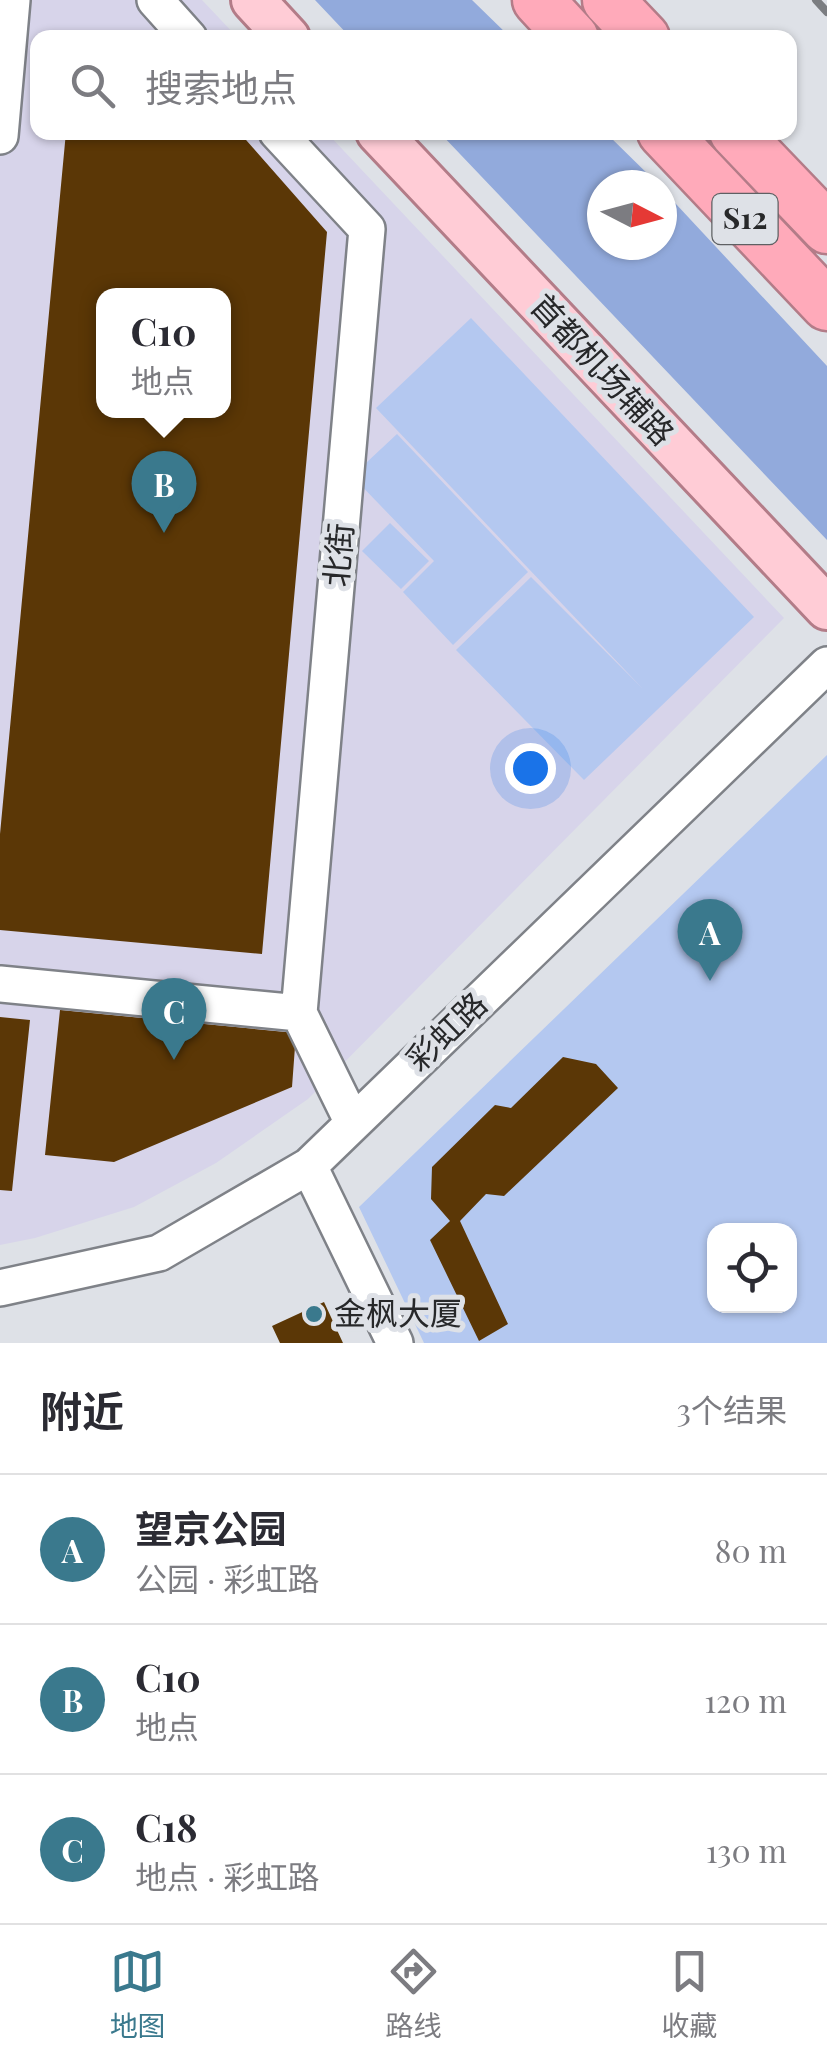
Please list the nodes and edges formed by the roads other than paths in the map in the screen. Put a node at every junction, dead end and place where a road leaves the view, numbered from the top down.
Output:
1 (12, 0) edge
2 (155, 0) edge
3 (253, 0) edge
4 (538, 0) edge
5 (608, 0) edge
6 (183, 30) edge
7 (281, 30) edge
8 (566, 30) edge
9 (636, 30) edge
10 (0, 136) edge
11 (285, 140) edge
12 (386, 140) edge
13 (671, 140) edge
14 (744, 140) edge
15 (827, 228) edge
16 (827, 306) edge
17 (827, 608) edge
18 (827, 665) edge
19 (0, 984) edge
20 (299, 1013) junction
21 (353, 1123) junction
22 (309, 1166) junction
23 (0, 1288) edge
24 (395, 1343) edge

1 - 10 street
2 - 6 street
3 - 7 main road
4 - 8 highway
5 - 9 highway
11 - 20 street, 北街
12 - 17 main road, 首都机场辅路
13 - 16 highway, S12
14 - 15 highway, S12
18 - 21 street, 彩虹路
19 - 20 street
20 - 21 street
21 - 22 street, 彩虹路
22 - 23 street, 彩虹路
22 - 24 street

